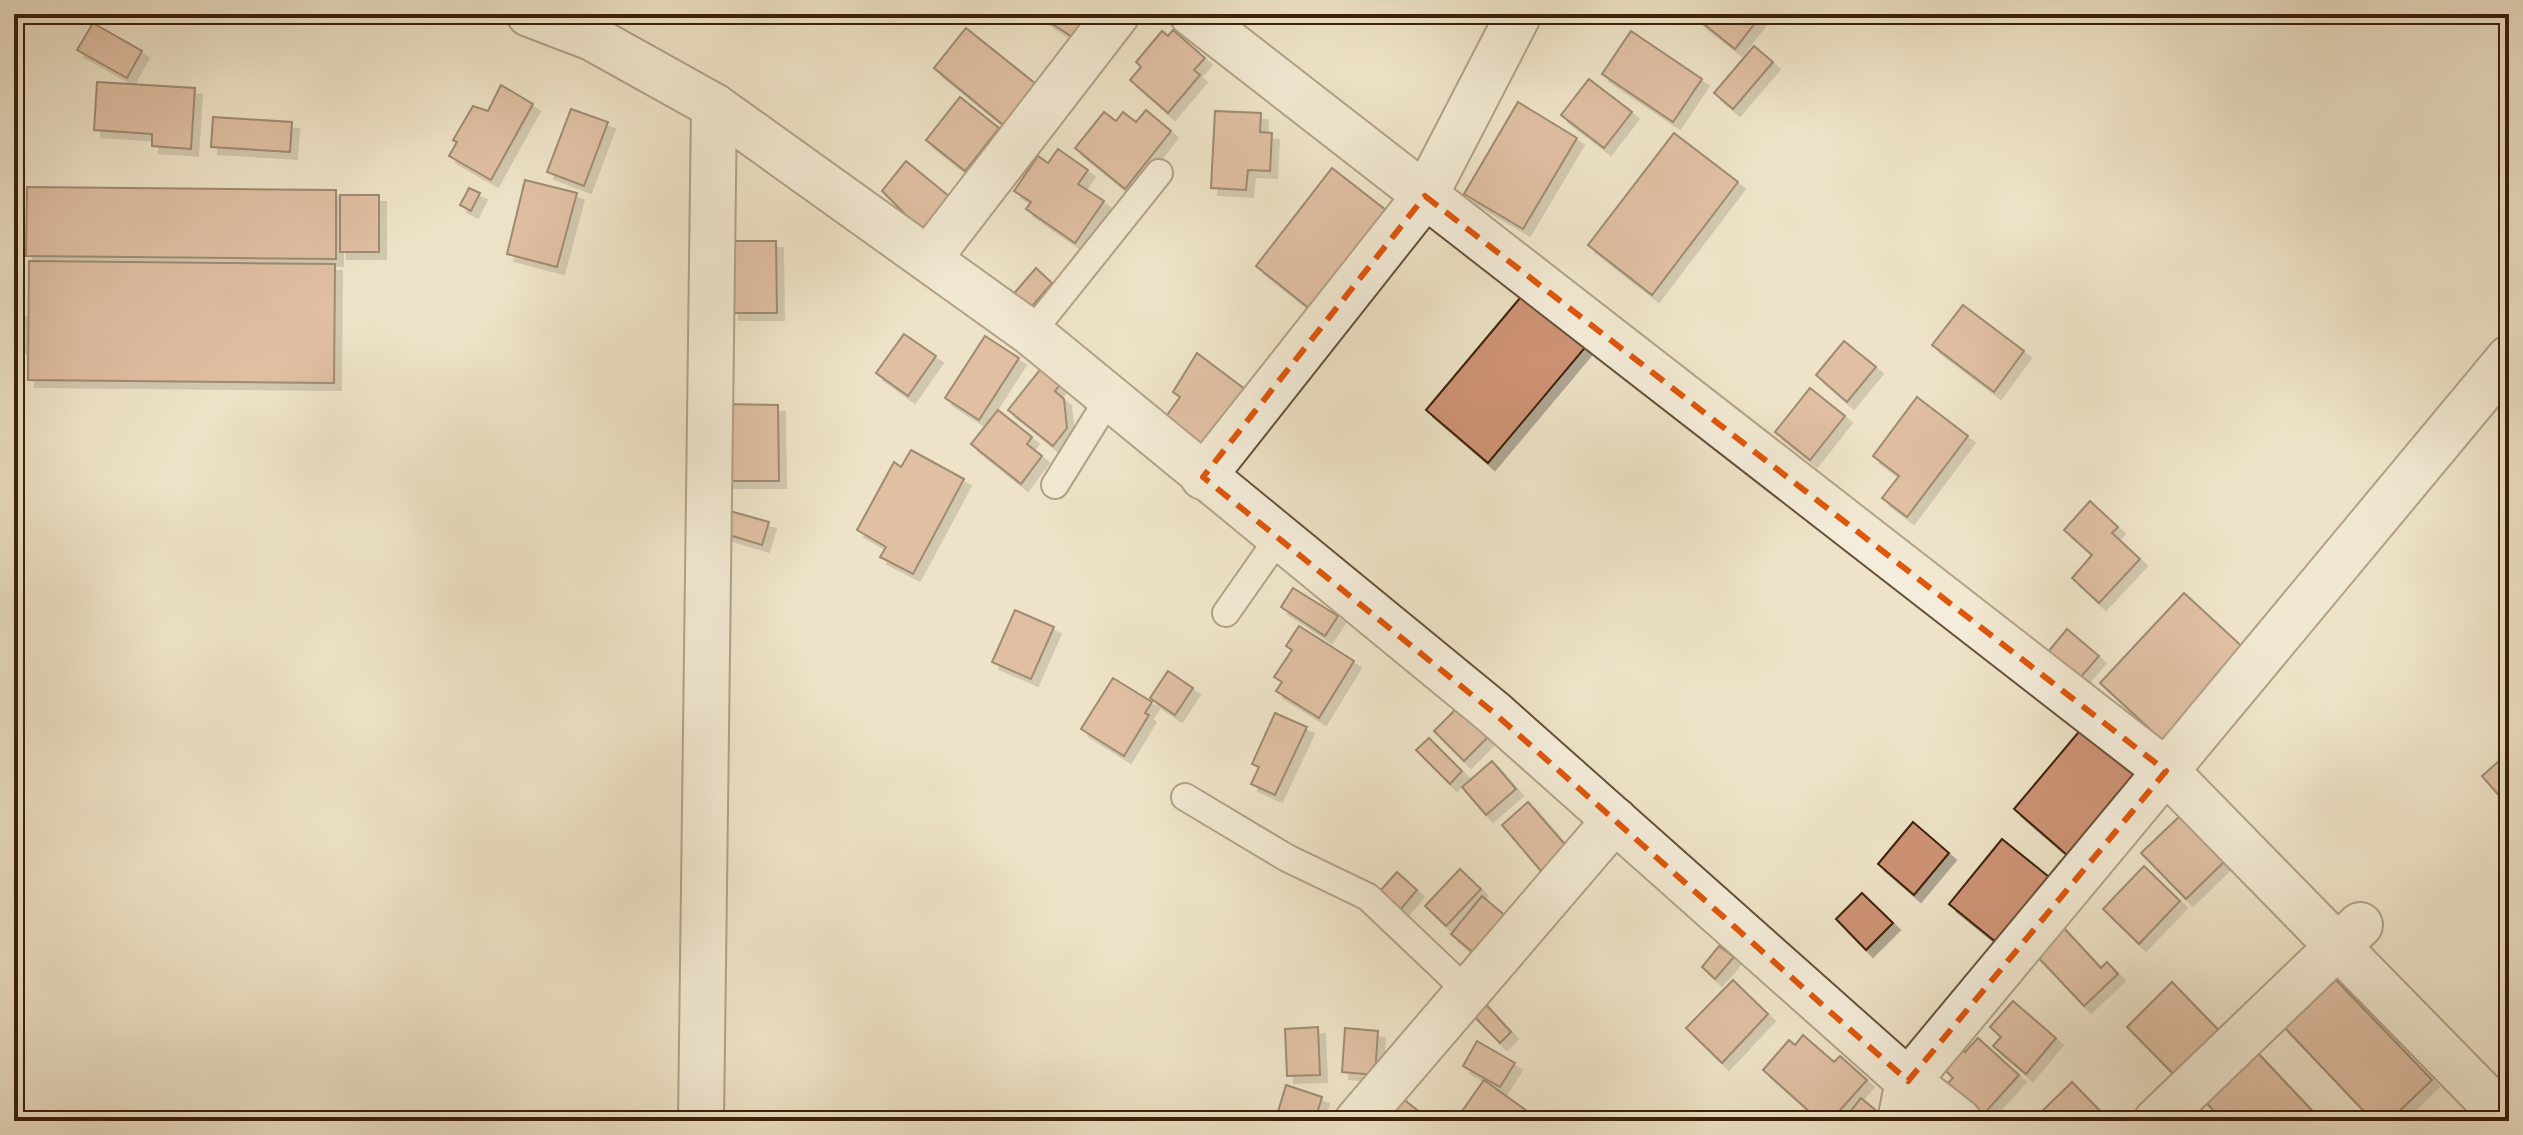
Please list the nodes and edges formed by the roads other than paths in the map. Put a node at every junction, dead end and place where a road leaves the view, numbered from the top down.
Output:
1 (529, 14) edge
2 (1117, 14) edge
3 (1192, 14) edge
4 (1519, 14) edge
5 (714, 106) junction
6 (1159, 173) dead end
7 (1425, 196) junction
8 (929, 258) junction
9 (1031, 333) junction
10 (2509, 358) edge
11 (1109, 398) junction
12 (1203, 477) junction
13 (1055, 485) dead end
14 (1280, 536) junction
15 (1226, 613) dead end
16 (2166, 771) junction
17 (1185, 797) dead end
18 (1615, 820) junction
19 (2349, 935) junction
20 (1468, 992) junction
21 (1904, 1101) edge
22 (701, 1121) edge
23 (1357, 1121) edge
24 (1959, 1121) edge
25 (2156, 1121) edge
26 (2499, 1121) edge

1 - 5 street
2 - 8 street
3 - 7 street
4 - 7 street
5 - 8 street
5 - 22 street
6 - 9 lane
7 - 12 street
7 - 16 street
8 - 9 street
9 - 11 street
10 - 16 street
11 - 12 street
11 - 13 lane
12 - 14 street
14 - 15 lane
14 - 18 street
16 - 19 street
16 - 21 street
17 - 20 lane
18 - 20 street
18 - 21 street
19 - 25 street
19 - 26 street
20 - 23 street
21 - 24 street

